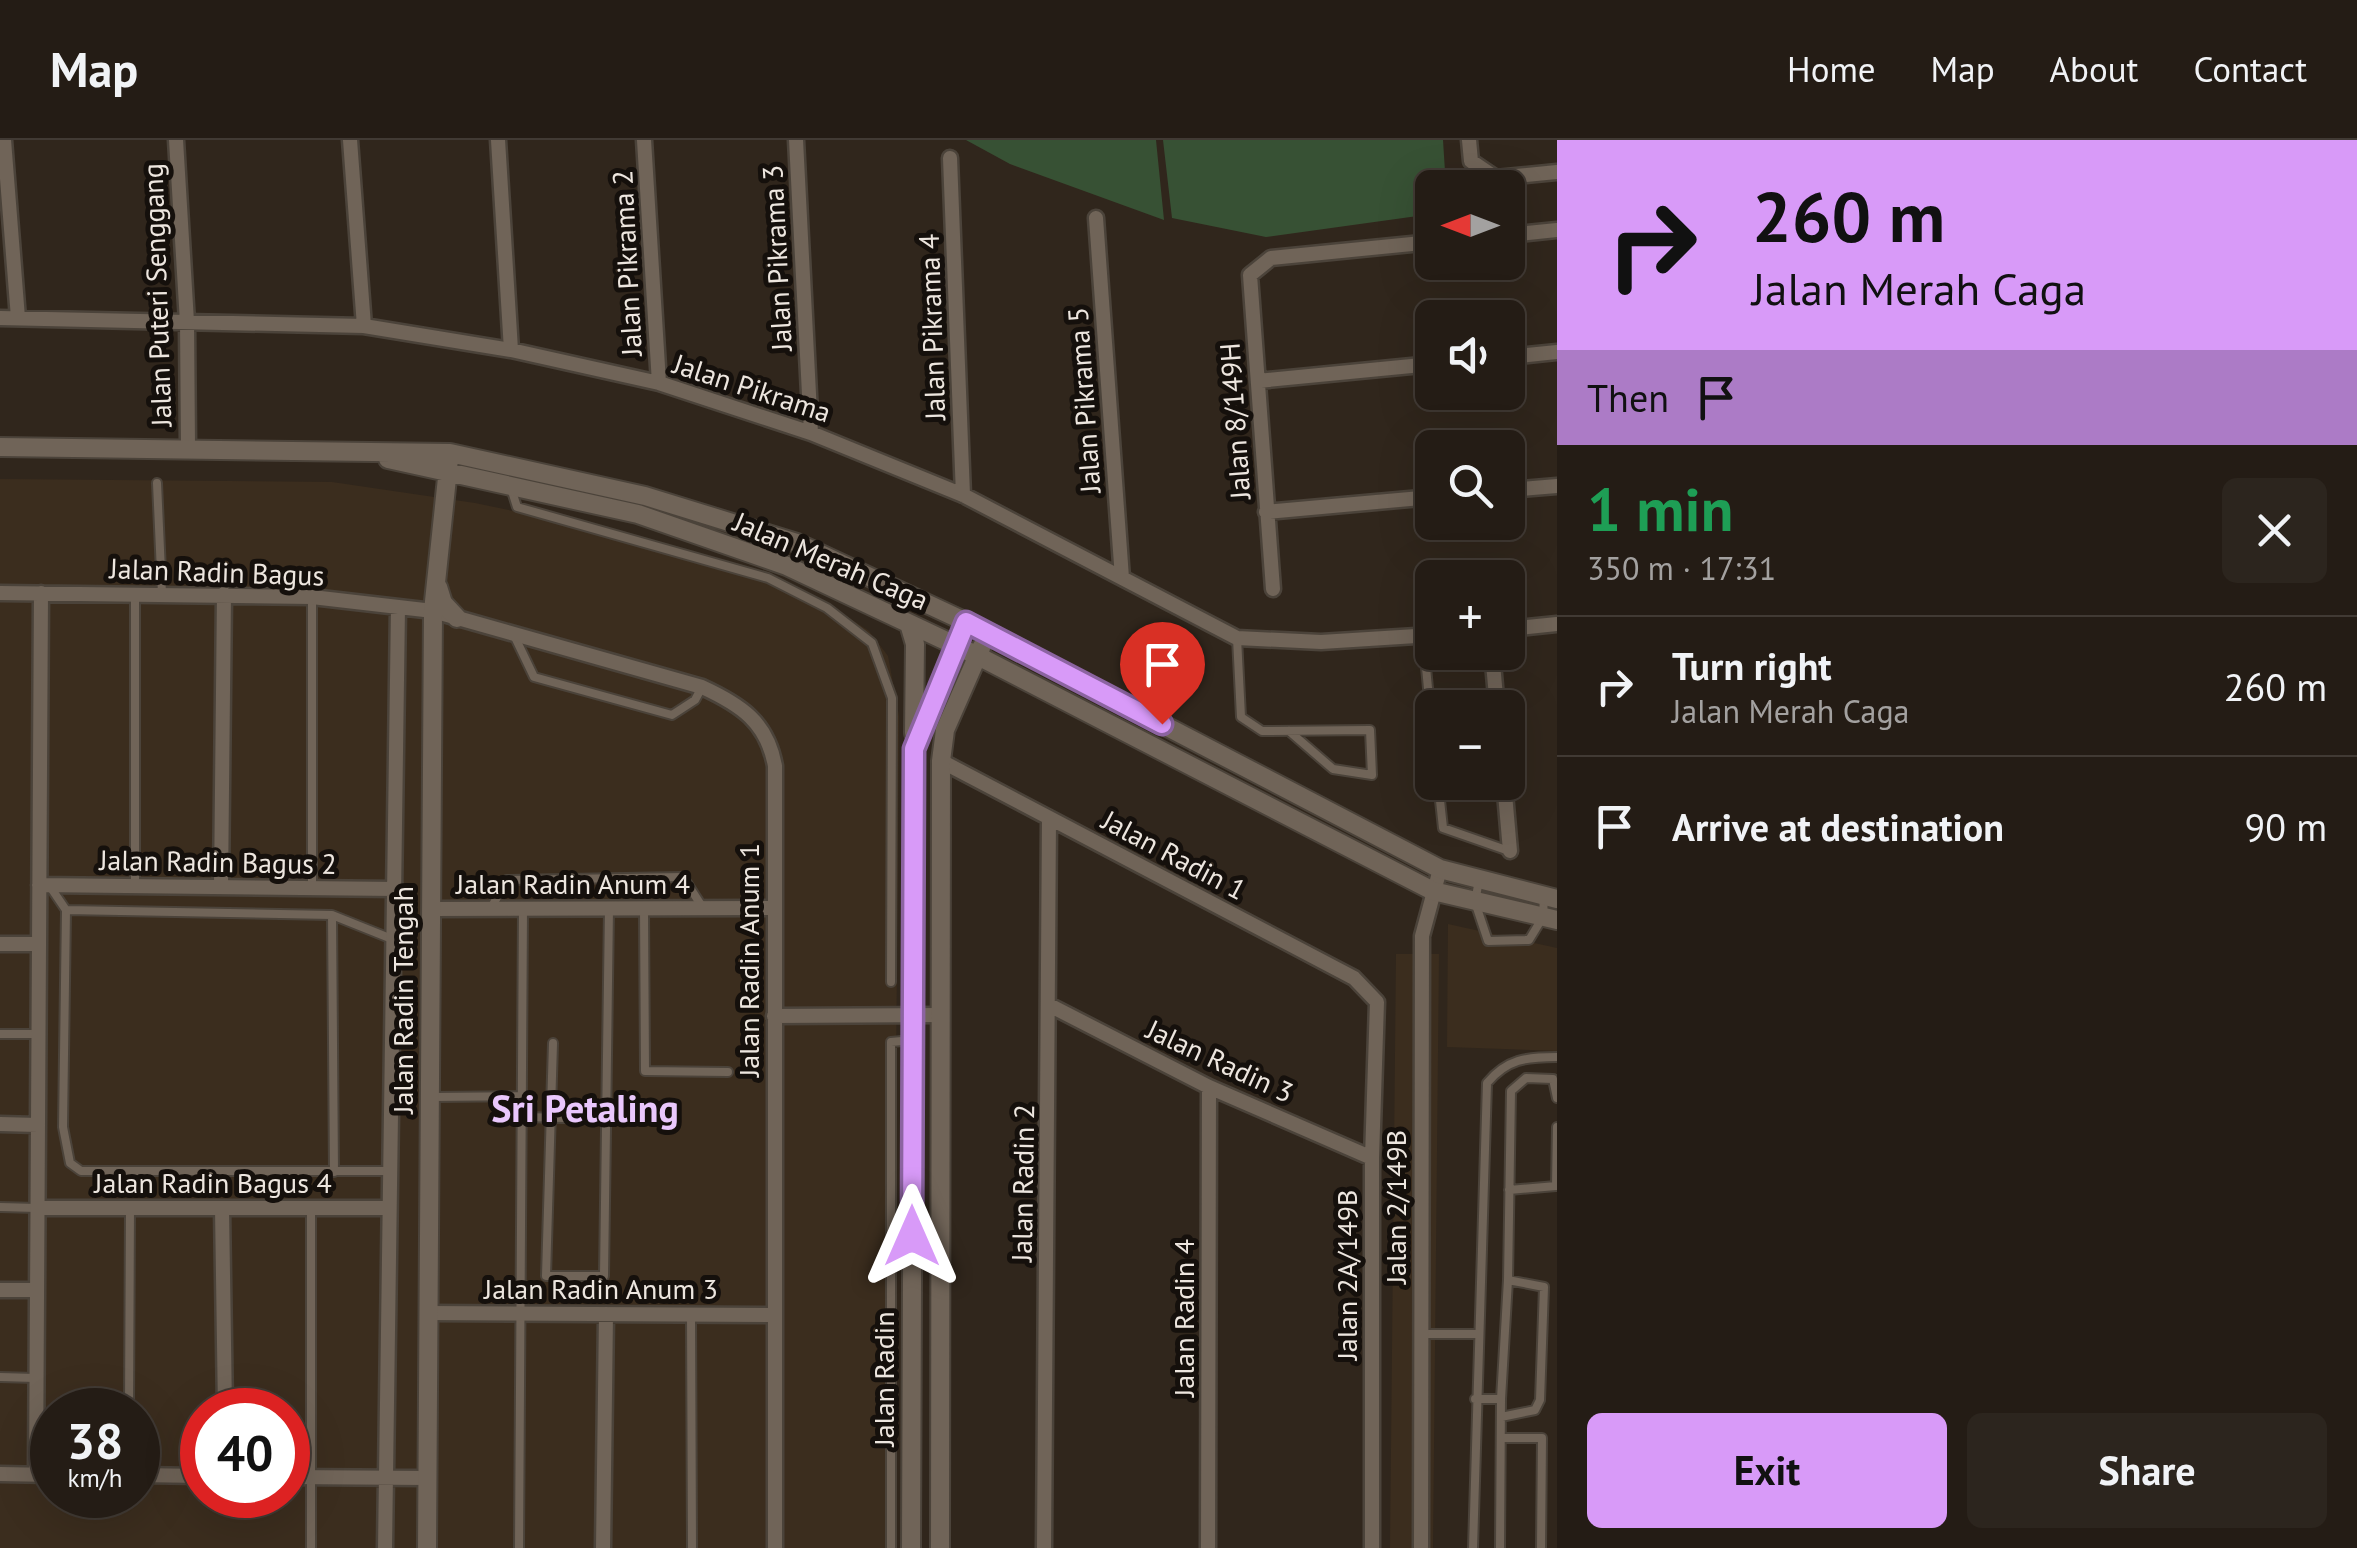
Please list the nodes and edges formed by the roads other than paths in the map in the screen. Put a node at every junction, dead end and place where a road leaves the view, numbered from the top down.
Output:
1 (4, 140) edge
2 (176, 140) edge
3 (350, 140) edge
4 (498, 140) edge
5 (644, 140) edge
6 (796, 140) edge
7 (1469, 140) edge
8 (950, 158) dead end
9 (1553, 173) edge
10 (1096, 218) dead end
11 (1557, 230) edge
12 (1525, 233) edge
13 (1415, 244) edge
14 (0, 318) edge
15 (18, 318) junction
16 (187, 322) junction
17 (364, 326) junction
18 (511, 350) junction
19 (1557, 352) edge
20 (1525, 355) edge
21 (1415, 366) edge
22 (1258, 382) junction
23 (659, 383) junction
24 (811, 432) junction
25 (0, 448) edge
26 (188, 448) junction
27 (449, 462) junction
28 (158, 482) dead end
29 (510, 484) junction
30 (1557, 486) edge
31 (1525, 489) edge
32 (963, 495) junction
33 (1415, 499) edge
34 (1266, 512) junction
35 (437, 576) junction
36 (1122, 578) junction
37 (1272, 589) dead end
38 (0, 593) edge
39 (41, 593) junction
40 (135, 594) junction
41 (162, 594) junction
42 (224, 594) junction
43 (312, 598) junction
44 (398, 607) junction
45 (433, 611) junction
46 (457, 618) junction
47 (966, 622) junction
48 (909, 624) junction
49 (1557, 624) edge
50 (1525, 627) edge
51 (513, 633) junction
52 (988, 634) junction
53 (1415, 636) edge
54 (1237, 638) junction
55 (956, 646) junction
56 (978, 656) junction
57 (702, 687) junction
58 (1288, 731) junction
59 (914, 749) junction
60 (941, 761) junction
61 (1440, 800) edge
62 (1506, 800) edge
63 (1049, 818) junction
64 (1510, 851) joint
65 (1440, 869) junction
66 (1479, 880) junction
67 (44, 886) junction
68 (135, 886) junction
69 (222, 887) junction
70 (312, 888) junction
71 (396, 890) junction
72 (1433, 891) junction
73 (1551, 897) edge
74 (1475, 902) junction
75 (490, 908) junction
76 (523, 908) junction
77 (610, 908) junction
78 (775, 908) junction
79 (430, 909) junction
80 (644, 909) junction
81 (704, 909) junction
82 (66, 910) junction
83 (332, 915) junction
84 (1550, 919) edge
85 (395, 940) junction
86 (0, 944) edge
87 (39, 944) junction
88 (891, 960) junction
89 (913, 960) junction
90 (891, 982) dead end
91 (1378, 1002) joint
92 (1050, 1005) junction
93 (913, 1015) junction
94 (941, 1015) junction
95 (774, 1016) junction
96 (0, 1034) edge
97 (38, 1034) junction
98 (913, 1040) junction
99 (553, 1044) dead end
100 (1557, 1056) edge
101 (728, 1072) dead end
102 (1209, 1088) junction
103 (524, 1096) junction
104 (430, 1097) junction
105 (1557, 1098) edge
106 (524, 1117) junction
107 (550, 1117) junction
108 (606, 1119) junction
109 (0, 1124) edge
110 (38, 1125) junction
111 (1557, 1127) edge
112 (1372, 1158) junction
113 (334, 1172) junction
114 (387, 1172) junction
115 (1509, 1190) junction
116 (0, 1207) edge
117 (37, 1208) junction
118 (130, 1208) junction
119 (222, 1208) junction
120 (310, 1208) junction
121 (388, 1208) junction
122 (1508, 1280) junction
123 (0, 1290) edge
124 (37, 1290) junction
125 (428, 1314) junction
126 (521, 1314) junction
127 (606, 1314) junction
128 (691, 1314) junction
129 (774, 1314) junction
130 (1420, 1334) junction
131 (1476, 1334) junction
132 (0, 1377) edge
133 (36, 1378) junction
134 (36, 1388) edge
135 (129, 1388) edge
136 (225, 1388) edge
137 (310, 1388) edge
138 (1475, 1399) junction
139 (1501, 1399) junction
140 (1501, 1417) junction
141 (1501, 1438) junction
142 (0, 1474) edge
143 (30, 1474) edge
144 (310, 1477) joint
145 (386, 1478) junction
146 (427, 1478) junction
147 (311, 1548) edge
148 (385, 1548) edge
149 (427, 1548) edge
150 (519, 1548) edge
151 (602, 1548) edge
152 (692, 1548) edge
153 (775, 1548) edge
154 (891, 1548) edge
155 (911, 1548) edge
156 (940, 1548) edge
157 (1044, 1548) edge
158 (1208, 1548) edge
159 (1372, 1548) edge
160 (1422, 1548) edge
161 (1474, 1548) edge
162 (1500, 1548) edge
163 (1541, 1548) edge

1 - 15 street
2 - 16 street, Jalan Puteri Senggang
3 - 17 street
4 - 18 street
5 - 23 street, Jalan Pikrama 2
6 - 24 street, Jalan Pikrama 3
7 - 9 street
8 - 32 street, Jalan Pikrama 4
10 - 36 street, Jalan Pikrama 5
11 - 12 street
13 - 22 street, Jalan 8/149H
14 - 15 street, Jalan Pikrama
15 - 16 street, Jalan Pikrama
16 - 17 street, Jalan Pikrama
16 - 26 street, Jalan Puteri Senggang
17 - 18 street, Jalan Pikrama
18 - 23 street, Jalan Pikrama
19 - 20 street
21 - 22 street
22 - 34 street, Jalan 8/149H
23 - 24 street, Jalan Pikrama
24 - 32 street, Jalan Pikrama
25 - 26 street, Jalan Merah Caga
26 - 27 street, Jalan Merah Caga
27 - 29 street, Jalan Merah Caga
27 - 35 street, Jalan Radin Tengah
27 - 47 street, Jalan Merah Caga
28 - 41 lane
29 - 48 street, Jalan Merah Caga
29 - 88 lane
30 - 31 street
32 - 36 street, Jalan Pikrama
33 - 34 street
34 - 37 street, Jalan 8/149H
35 - 45 street, Jalan Radin Tengah
35 - 46 street
36 - 54 street, Jalan Pikrama
38 - 39 street, Jalan Radin Bagus
39 - 40 street, Jalan Radin Bagus
39 - 67 street
40 - 41 street, Jalan Radin Bagus
40 - 68 lane
41 - 42 street, Jalan Radin Bagus
42 - 43 street, Jalan Radin Bagus
42 - 69 street
43 - 44 street, Jalan Radin Bagus
43 - 70 lane
44 - 45 street, Jalan Radin Bagus
44 - 71 street, Jalan Radin Tengah
45 - 46 street, Jalan Radin Anum 1
45 - 79 street, Jalan Radin Tengah
46 - 51 street, Jalan Radin Anum 1
47 - 52 street, Jalan Merah Caga
47 - 55 street, Jalan Radin
48 - 55 street, Jalan Merah Caga
48 - 59 street
49 - 50 street
51 - 57 street, Jalan Radin Anum 1
51 - 57 lane
52 - 56 street, Jalan Radin
52 - 65 street, Jalan Merah Caga
53 - 54 street, Jalan Pikrama
54 - 58 lane
55 - 56 street, Jalan Merah Caga
55 - 59 street, Jalan Radin
56 - 60 street, Jalan Radin
56 - 72 street, Jalan Merah Caga
57 - 78 street, Jalan Radin Anum 1
58 - 58 lane
59 - 89 street, Jalan Radin
60 - 63 street, Jalan Radin 1
60 - 94 street, Jalan Radin
61 - 64 lane
62 - 64 street
63 - 91 street, Jalan Radin 1
63 - 92 street, Jalan Radin 2
65 - 66 street, Jalan Merah Caga
65 - 72 street, Jalan 2/149B
66 - 73 street, Jalan Merah Caga
66 - 74 lane
67 - 68 street, Jalan Radin Bagus 2
67 - 82 lane
67 - 87 street
68 - 69 street, Jalan Radin Bagus 2
69 - 70 street, Jalan Radin Bagus 2
70 - 71 street, Jalan Radin Bagus 2
71 - 85 street, Jalan Radin Tengah
72 - 74 street, Jalan Merah Caga
72 - 130 street, Jalan 2/149B
73 - 84 lane
74 - 84 street, Jalan Merah Caga
74 - 84 lane
75 - 76 street, Jalan Radin Anum 4
75 - 79 street, Jalan Radin Anum 4
75 - 81 lane
76 - 77 street, Jalan Radin Anum 4
76 - 103 lane
77 - 80 street, Jalan Radin Anum 4
77 - 108 lane
78 - 81 street, Jalan Radin Anum 4
78 - 95 street, Jalan Radin Anum 1
79 - 104 street, Jalan Radin Tengah
80 - 81 street, Jalan Radin Anum 4
80 - 101 lane
82 - 83 lane
82 - 113 lane
83 - 85 lane
83 - 113 lane
85 - 114 street, Jalan Radin Tengah
86 - 87 street
87 - 97 street
88 - 89 lane
88 - 90 lane
89 - 93 street, Jalan Radin
91 - 112 street, Jalan 2A/149B
92 - 102 street, Jalan Radin 3
92 - 157 street, Jalan Radin 2
93 - 94 street
93 - 95 street
93 - 98 street, Jalan Radin
94 - 156 street, Jalan Radin
95 - 129 street, Jalan Radin Anum 1
96 - 97 lane
97 - 110 street
98 - 154 lane
98 - 155 street, Jalan Radin
99 - 107 lane
100 - 131 lane
102 - 112 street, Jalan Radin 3
102 - 158 street, Jalan Radin 4
103 - 104 lane
103 - 106 lane
104 - 125 street, Jalan Radin Tengah
105 - 115 lane
106 - 107 lane
106 - 126 lane
107 - 108 lane
107 - 108 lane
109 - 110 street
110 - 117 street
111 - 115 lane
112 - 159 street, Jalan 2A/149B
113 - 114 lane
114 - 121 street, Jalan Radin Tengah
115 - 122 lane
116 - 117 lane
117 - 118 street, Jalan Radin Bagus 4
117 - 124 street
118 - 119 street, Jalan Radin Bagus 4
118 - 135 lane
119 - 120 street, Jalan Radin Bagus 4
119 - 136 street
120 - 121 street, Jalan Radin Bagus 4
120 - 137 lane
121 - 145 street, Jalan Radin Tengah
122 - 139 lane
122 - 140 lane
123 - 124 street
124 - 133 street
125 - 126 street, Jalan Radin Anum 3
125 - 146 street, Jalan Radin Tengah
126 - 127 street, Jalan Radin Anum 3
126 - 150 lane
127 - 128 street, Jalan Radin Anum 3
127 - 151 street
128 - 129 street, Jalan Radin Anum 3
128 - 152 lane
129 - 153 street, Jalan Radin Anum 1
130 - 131 lane
130 - 160 street, Jalan 2/149B
131 - 138 lane
132 - 133 lane
133 - 134 street
138 - 139 lane
138 - 161 lane
139 - 140 lane
140 - 141 lane
141 - 162 lane
141 - 163 lane
142 - 143 street
144 - 145 street
144 - 147 lane
145 - 146 street
145 - 148 street, Jalan Radin Tengah
146 - 149 street, Jalan Radin Tengah

